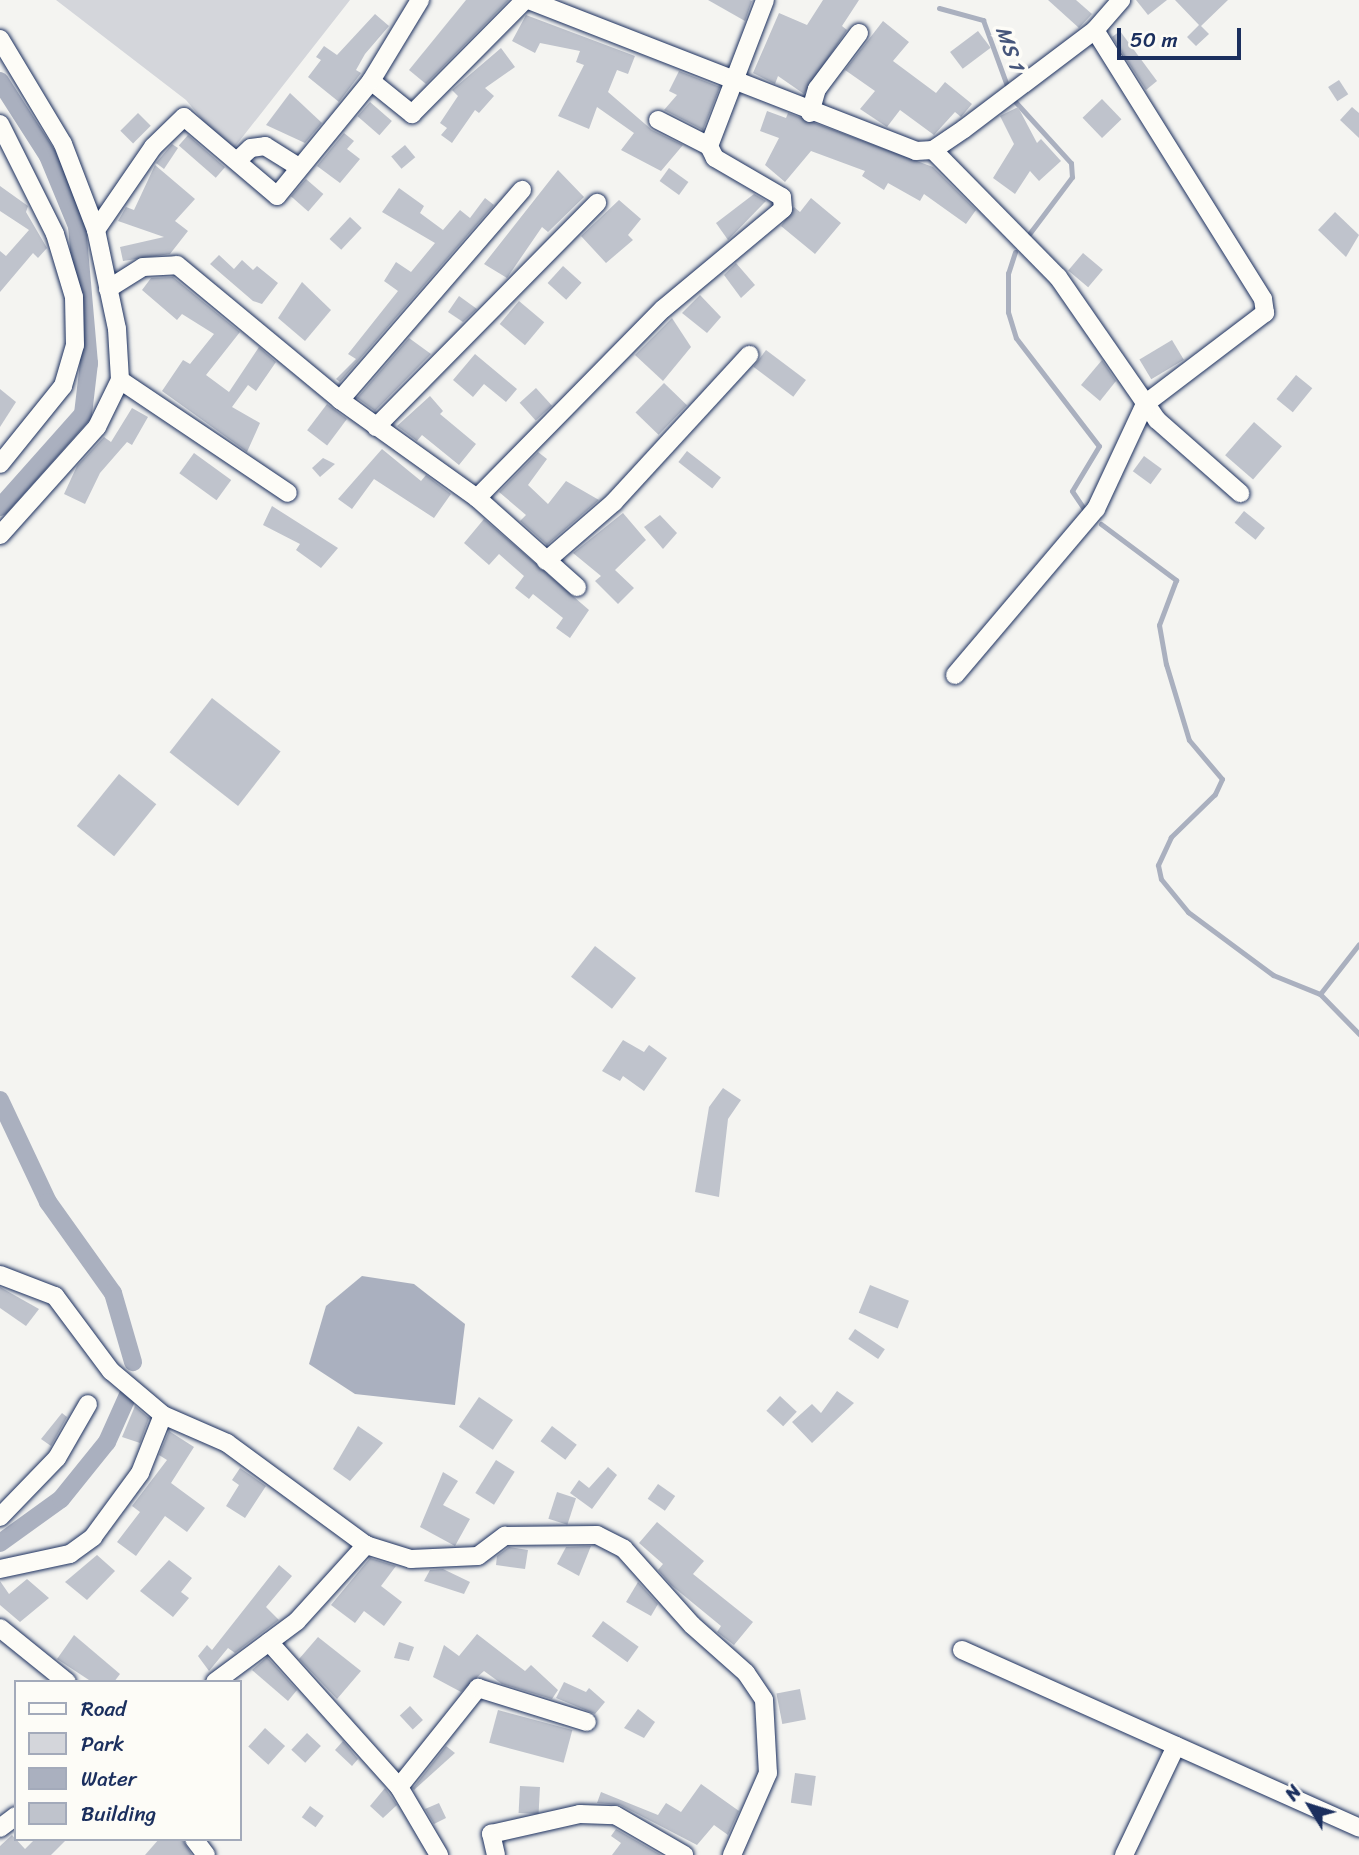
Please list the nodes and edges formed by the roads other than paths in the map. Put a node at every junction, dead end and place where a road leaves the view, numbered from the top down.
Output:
1 (420, 0) edge
2 (527, 0) edge
3 (765, 0) edge
4 (1121, 0) edge
5 (1095, 30) junction
6 (859, 33) dead end
7 (0, 40) edge
8 (735, 80) junction
9 (370, 81) junction
10 (810, 113) junction
11 (658, 120) dead end
12 (0, 124) edge
13 (709, 146) junction
14 (933, 150) junction
15 (239, 159) junction
16 (297, 166) junction
17 (522, 190) dead end
18 (597, 203) dead end
19 (96, 230) junction
20 (108, 289) junction
21 (749, 355) dead end
22 (120, 380) junction
23 (340, 400) junction
24 (1145, 404) junction
25 (376, 427) junction
26 (0, 464) edge
27 (288, 493) dead end
28 (1240, 493) dead end
29 (477, 498) junction
30 (0, 535) edge
31 (546, 561) junction
32 (577, 587) dead end
33 (956, 675) dead end
34 (0, 1275) edge
35 (88, 1404) dead end
36 (163, 1415) junction
37 (0, 1517) edge
38 (366, 1545) junction
39 (0, 1569) edge
40 (0, 1628) edge
41 (269, 1642) junction
42 (962, 1650) dead end
43 (64, 1680) edge
44 (218, 1680) edge
45 (587, 1722) dead end
46 (1176, 1746) junction
47 (399, 1787) junction
48 (1359, 1828) edge
49 (439, 1855) edge
50 (496, 1855) edge
51 (684, 1855) edge
52 (732, 1855) edge
53 (1124, 1855) edge

1 - 9 street
2 - 8 street
2 - 9 street
3 - 8 street
4 - 5 street
5 - 14 street
5 - 24 street
6 - 10 street
7 - 19 street
8 - 10 street
8 - 13 street
9 - 16 street
10 - 14 street
11 - 13 street
12 - 26 street
13 - 29 street
14 - 24 street
15 - 16 street
15 - 16 street
15 - 19 street
17 - 23 street
18 - 25 street
19 - 20 street
20 - 22 street
20 - 23 street
21 - 31 street
22 - 27 street
22 - 30 street
23 - 25 street
24 - 28 street
24 - 33 street
25 - 29 street
29 - 31 street
31 - 32 street
34 - 36 street
35 - 37 street
36 - 38 street
36 - 39 street
38 - 41 street
38 - 52 street
40 - 43 street
41 - 44 street
41 - 47 street
42 - 46 street
45 - 47 street
46 - 48 street
46 - 53 street
47 - 49 street
50 - 51 street

